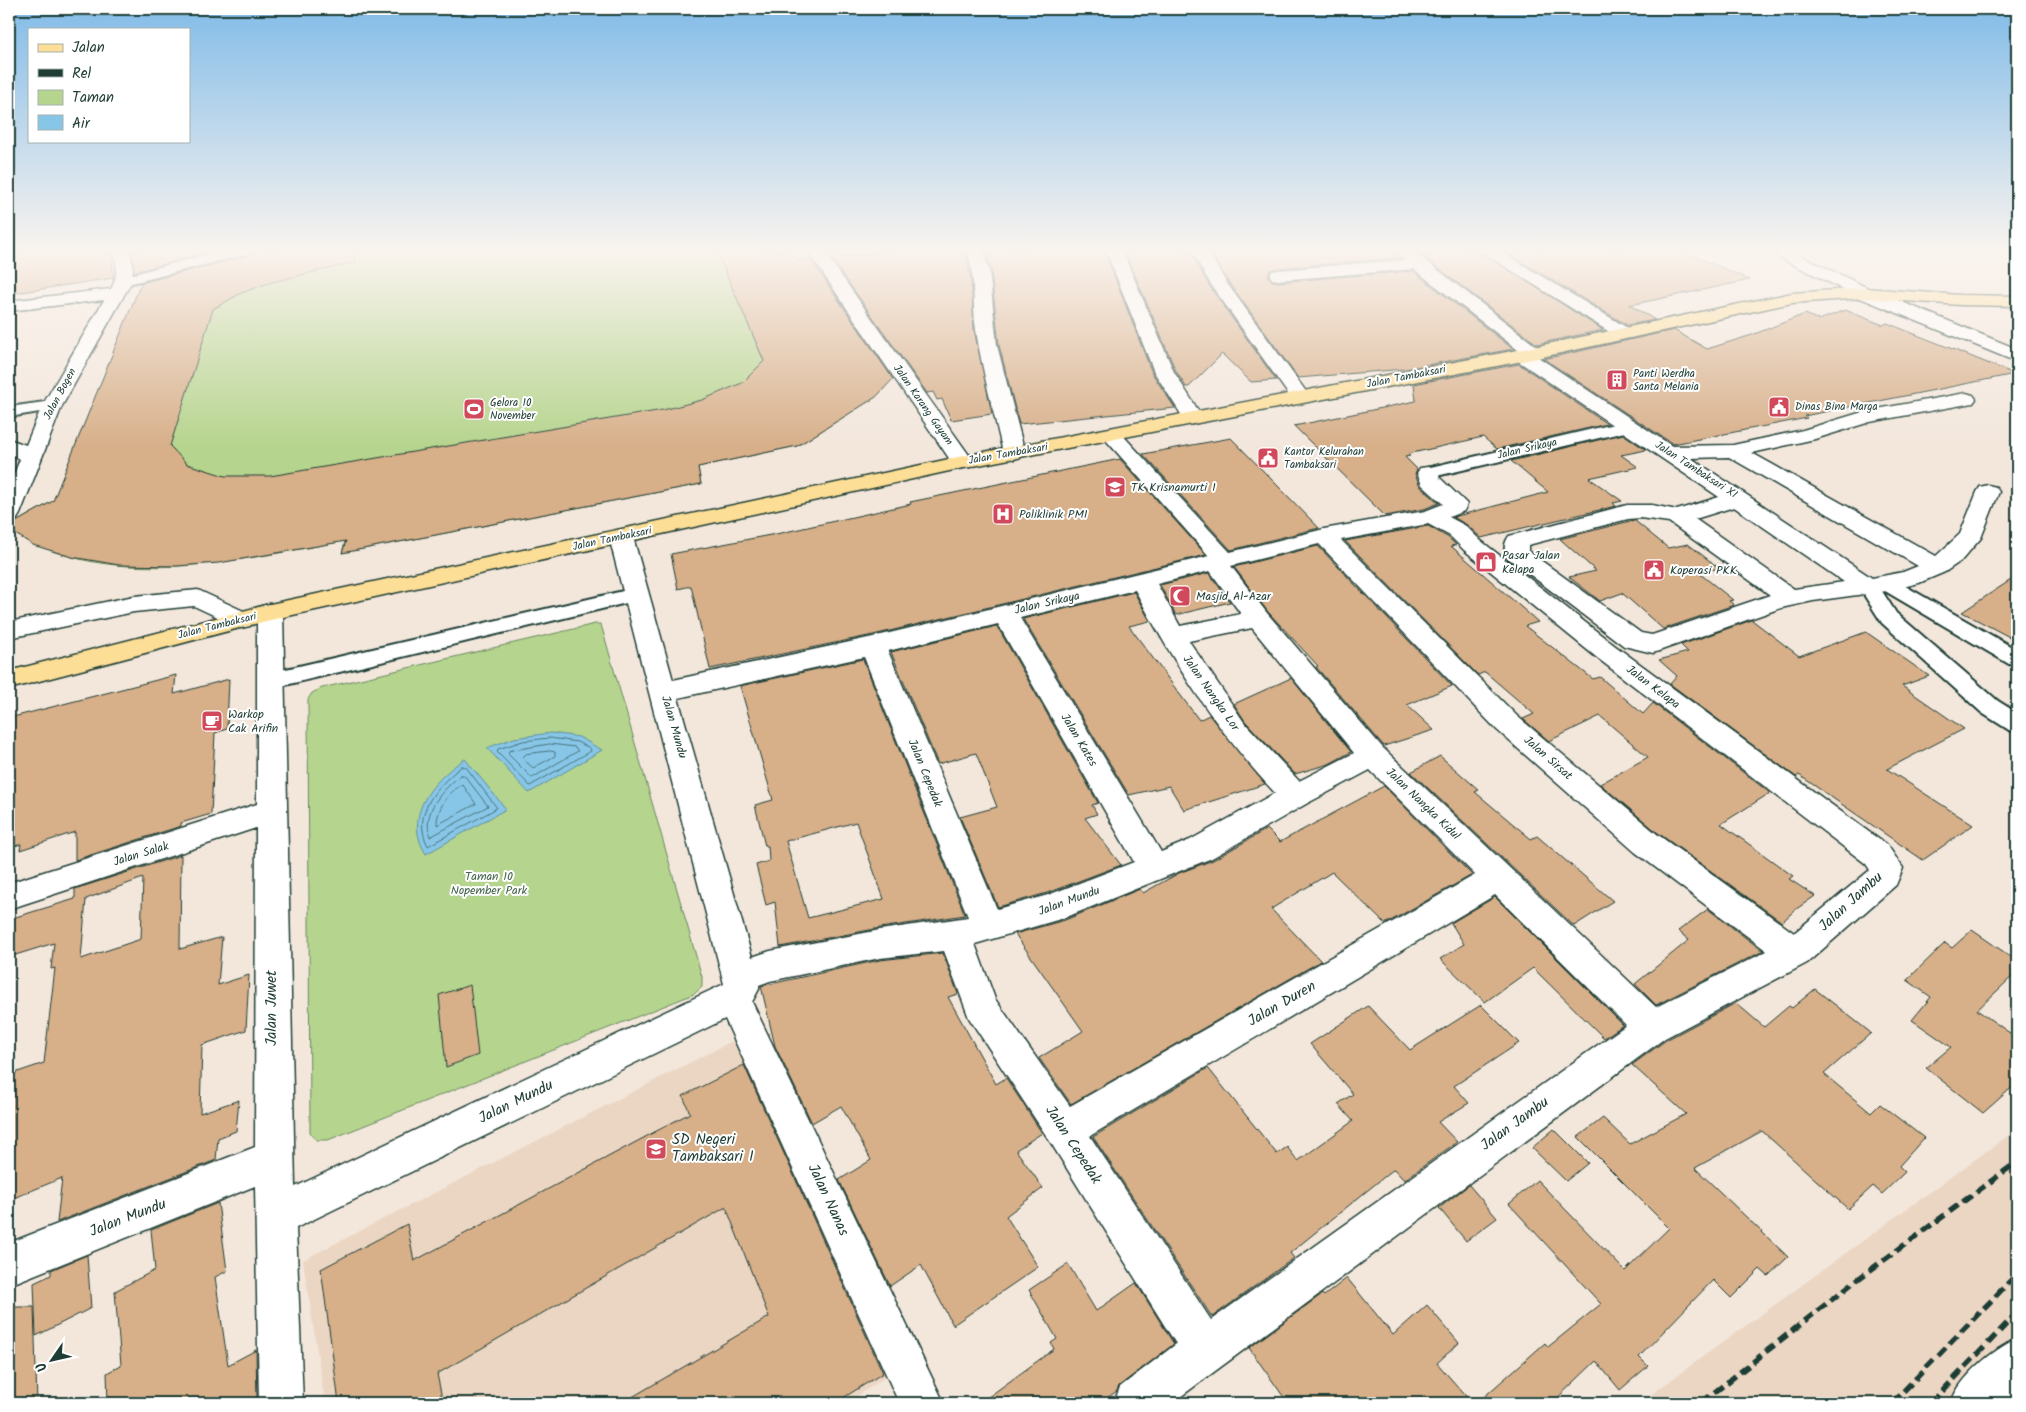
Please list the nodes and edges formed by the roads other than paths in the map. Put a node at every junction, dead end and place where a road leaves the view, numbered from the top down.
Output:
1 (103, 316) edge
2 (861, 316) edge
3 (984, 316) edge
4 (1141, 316) edge
5 (1242, 316) edge
6 (1481, 316) edge
7 (1595, 316) edge
8 (1709, 316) edge
9 (1920, 316) edge
10 (1625, 334) junction
11 (1528, 354) junction
12 (2017, 356) edge
13 (1300, 397) junction
14 (1966, 399) dead end
15 (52, 406) junction
16 (9, 412) edge
17 (1193, 418) junction
18 (1627, 426) junction
19 (1111, 434) junction
20 (9, 445) edge
21 (1733, 450) junction
22 (1670, 452) junction
23 (1014, 453) junction
24 (31, 456) junction
25 (963, 462) junction
26 (1428, 473) joint
27 (1988, 492) dead end
28 (1739, 498) junction
29 (9, 514) edge
30 (1431, 517) junction
31 (1677, 517) junction
32 (1324, 536) junction
33 (621, 537) junction
34 (1220, 561) junction
35 (1937, 567) junction
36 (1142, 580) junction
37 (1878, 585) junction
38 (636, 594) junction
39 (1790, 598) junction
40 (270, 612) junction
41 (1004, 613) junction
42 (1258, 619) junction
43 (241, 620) junction
44 (9, 630) edge
45 (1172, 636) junction
46 (873, 646) junction
47 (2017, 659) edge
48 (9, 680) edge
49 (273, 680) junction
50 (664, 691) junction
51 (2017, 724) edge
52 (1373, 756) junction
53 (1295, 796) junction
54 (273, 811) junction
55 (1877, 855) joint
56 (1154, 868) junction
57 (1498, 877) junction
58 (9, 896) edge
59 (971, 931) junction
60 (1795, 953) junction
61 (737, 987) junction
62 (1652, 1027) junction
63 (1064, 1130) junction
64 (273, 1159) junction
65 (275, 1217) junction
66 (9, 1264) edge
67 (1205, 1350) junction
68 (2017, 1361) edge
69 (281, 1403) edge
70 (922, 1403) edge
71 (1136, 1403) edge
72 (1972, 1403) edge

1 - 15 street, Jalan Bogen
2 - 25 street, Jalan Karang Gayam
3 - 23 street
4 - 17 street
5 - 13 street
6 - 11 street, Jalan Tambaksari XI
7 - 10 street
8 - 10 main road, Jalan Tambaksari
9 - 12 street
10 - 11 main road, Jalan Tambaksari
11 - 13 main road, Jalan Tambaksari
11 - 18 street, Jalan Tambaksari XI
13 - 17 main road, Jalan Tambaksari
14 - 21 street
15 - 16 lane
15 - 24 street, Jalan Bogen
17 - 19 main road, Jalan Tambaksari
18 - 22 street, Jalan Tambaksari XI
18 - 26 lane, Jalan Srikaya
19 - 23 main road, Jalan Tambaksari
19 - 34 street, Jalan Nangka Kidul
20 - 24 street
21 - 22 street
21 - 35 street
22 - 28 street, Jalan Tambaksari XI
23 - 25 main road, Jalan Tambaksari
24 - 29 street, Jalan Bogen
25 - 33 main road, Jalan Tambaksari
26 - 30 street, Jalan Srikaya
27 - 35 street
28 - 31 street
28 - 37 street, Jalan Tambaksari XI
30 - 32 street, Jalan Srikaya
30 - 55 street, Jalan Kelapa
31 - 39 street
31 - 39 street
32 - 34 street, Jalan Srikaya
32 - 60 street, Jalan Sirsat
33 - 38 street, Jalan Mundu
33 - 40 main road, Jalan Tambaksari
34 - 36 street, Jalan Srikaya
34 - 42 street, Jalan Nangka Kidul
35 - 37 street
36 - 41 street, Jalan Srikaya
36 - 45 street, Jalan Nangka Lor
37 - 39 street
37 - 47 lane
37 - 51 lane
38 - 49 lane
38 - 50 street, Jalan Mundu
40 - 43 main road, Jalan Tambaksari
40 - 49 street, Jalan Juwet
41 - 46 street, Jalan Srikaya
41 - 56 street, Jalan Kates
42 - 45 street
42 - 52 street, Jalan Nangka Kidul
43 - 44 street
43 - 48 main road, Jalan Tambaksari
45 - 53 street, Jalan Nangka Lor
46 - 50 street, Jalan Srikaya
46 - 59 street, Jalan Cepedak
49 - 54 street, Jalan Juwet
50 - 61 street, Jalan Mundu
52 - 53 street, Jalan Mundu
52 - 57 street, Jalan Nangka Kidul
53 - 56 street, Jalan Mundu
54 - 58 street, Jalan Salak
54 - 64 street, Jalan Juwet
55 - 60 street, Jalan Jambu
56 - 59 street, Jalan Mundu
57 - 62 street, Jalan Nangka Kidul
57 - 63 street, Jalan Duren
59 - 61 street, Jalan Mundu
59 - 63 street, Jalan Cepedak
60 - 62 street, Jalan Jambu
61 - 65 street, Jalan Mundu
61 - 70 street, Jalan Nanas
62 - 67 street, Jalan Jambu
63 - 67 street, Jalan Cepedak
64 - 65 street, Jalan Juwet
64 - 66 street, Jalan Mundu
65 - 69 street, Jalan Juwet
67 - 71 street, Jalan Jambu
68 - 72 street

